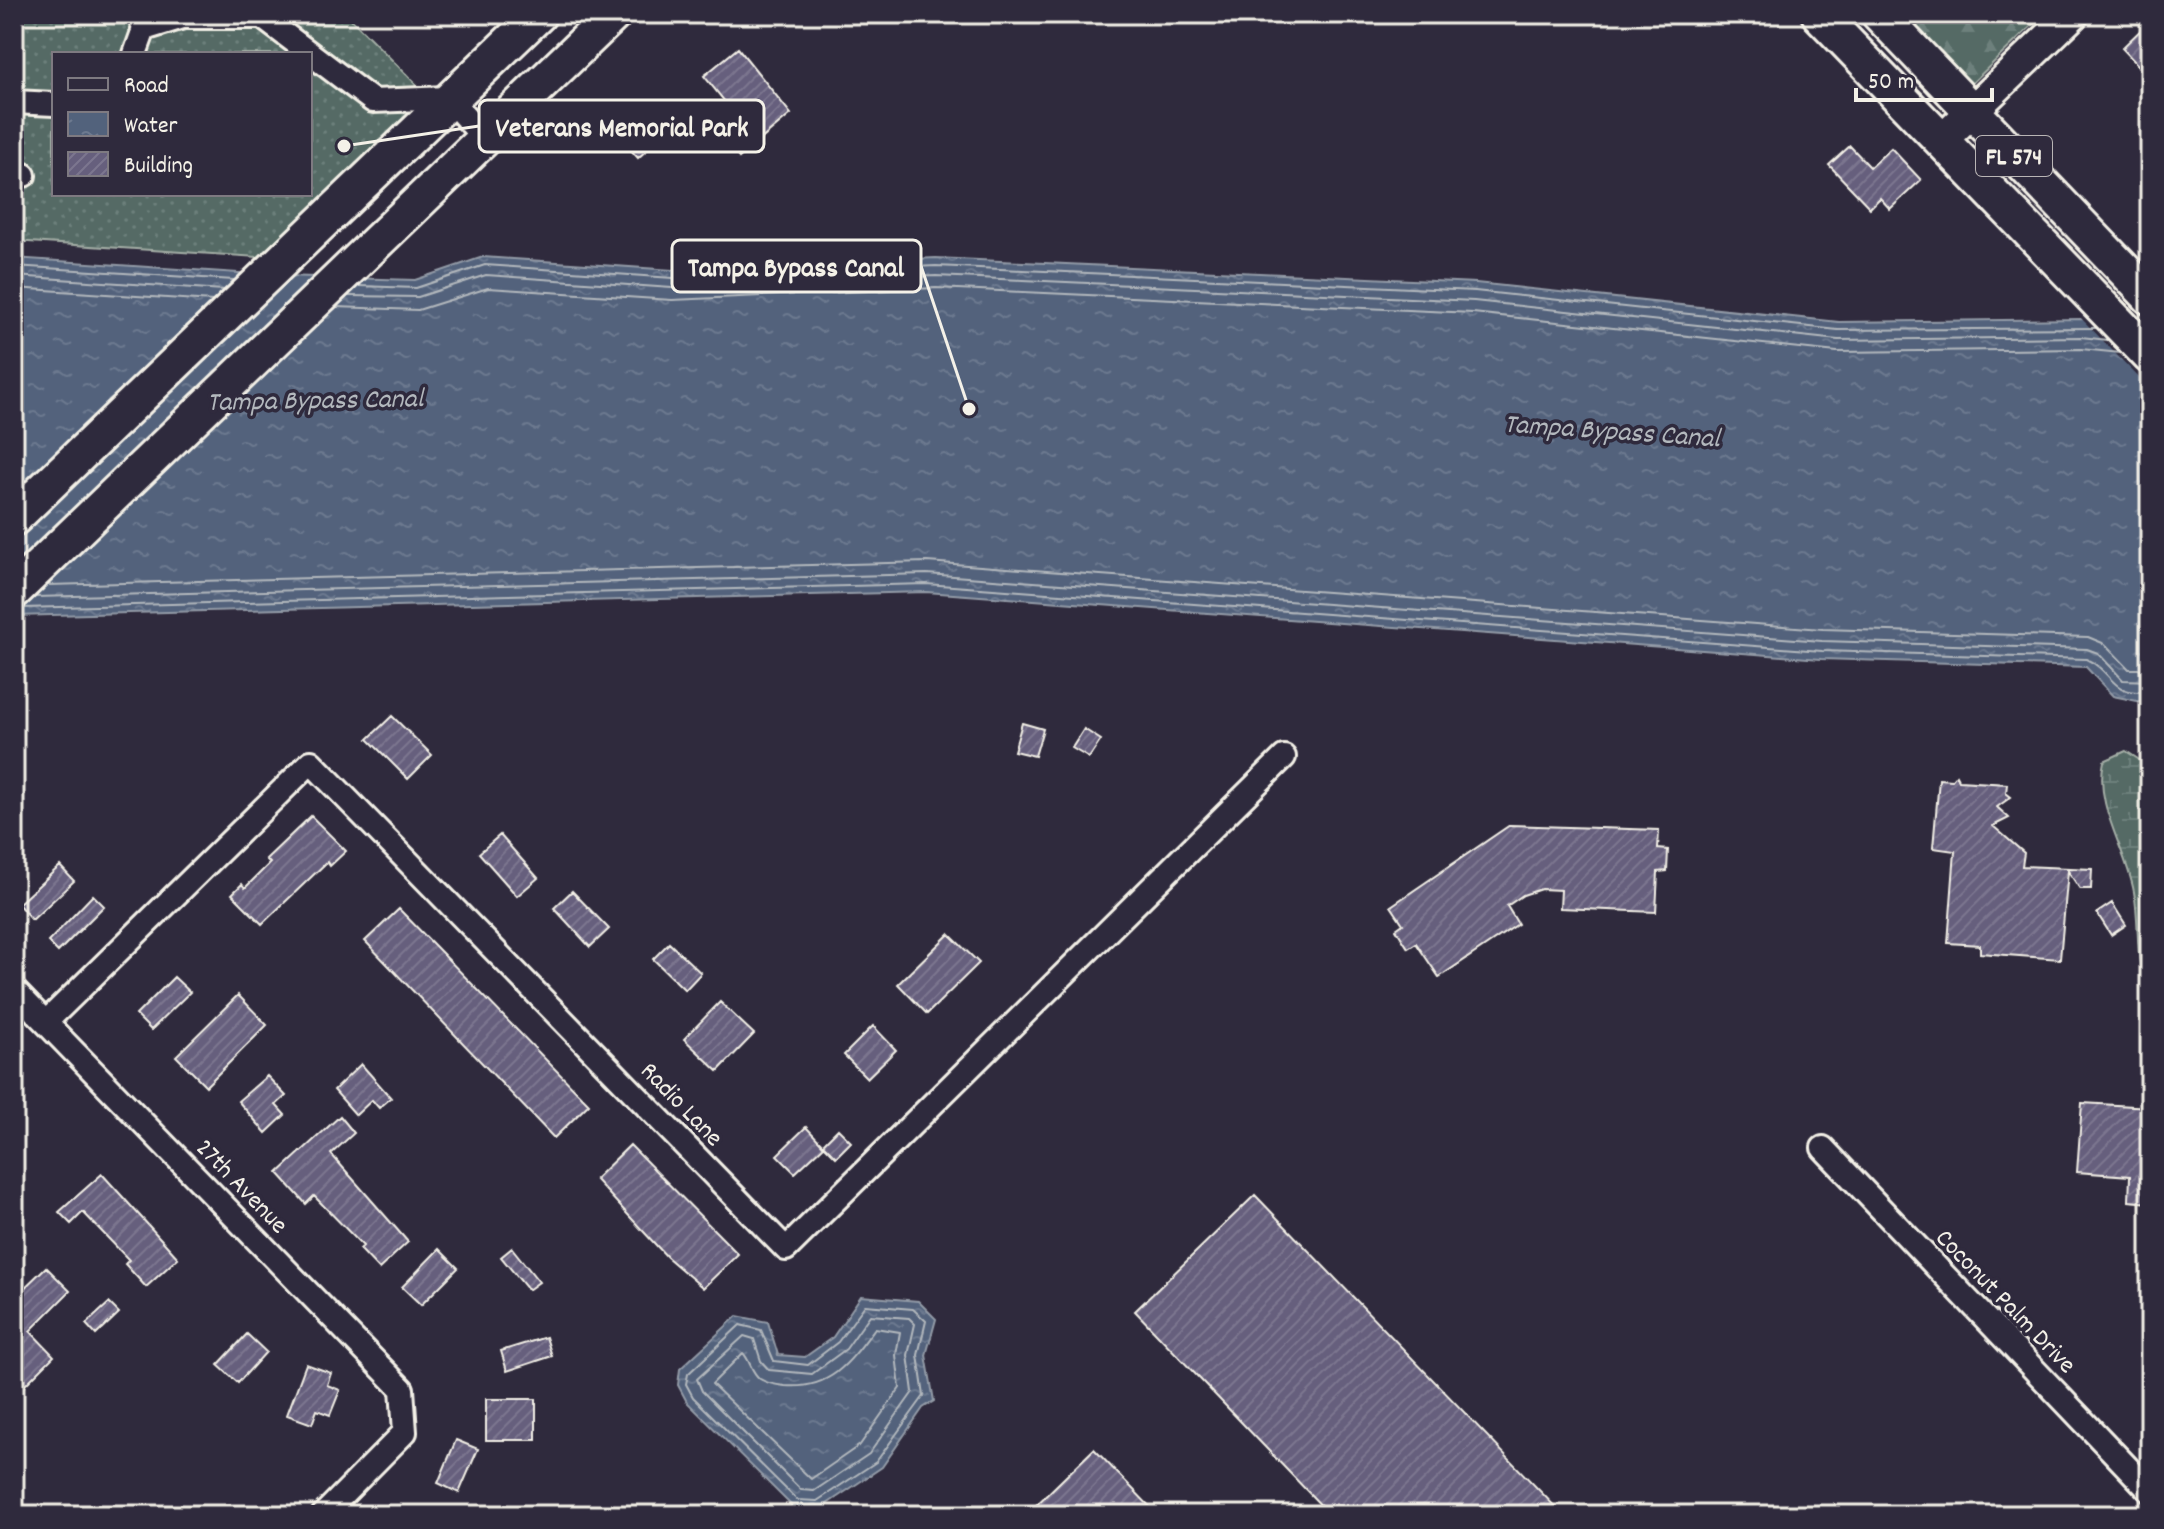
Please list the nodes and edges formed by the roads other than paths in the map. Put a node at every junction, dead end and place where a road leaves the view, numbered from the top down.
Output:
1 (539, 14) edge
2 (614, 14) edge
3 (1819, 14) edge
4 (1879, 14) edge
5 (2073, 14) edge
6 (142, 21) edge
7 (135, 52) edge
8 (308, 52) edge
9 (312, 55) edge
10 (448, 98) junction
11 (14, 102) edge
12 (52, 104) edge
13 (1972, 112) junction
14 (483, 137) junction
15 (1943, 139) junction
16 (2150, 297) edge
17 (2150, 356) edge
18 (14, 518) edge
19 (14, 591) edge
20 (1284, 757) dead end
21 (14, 990) edge
22 (46, 1022) junction
23 (1823, 1148) dead end
24 (2150, 1491) edge
25 (323, 1515) edge

1 - 10 main road
2 - 14 main road
3 - 15 main road, FL 574
4 - 13 main road, FL 574
5 - 13 street
6 - 7 street
6 - 8 street
9 - 10 street
10 - 14 street
10 - 18 main road
11 - 12 street
13 - 15 street
13 - 16 main road, FL 574
14 - 19 main road
15 - 17 main road, FL 574
20 - 22 street, Radio Lane
21 - 22 street, 27th Avenue
22 - 25 street, 27th Avenue
23 - 24 street, Coconut Palm Drive

